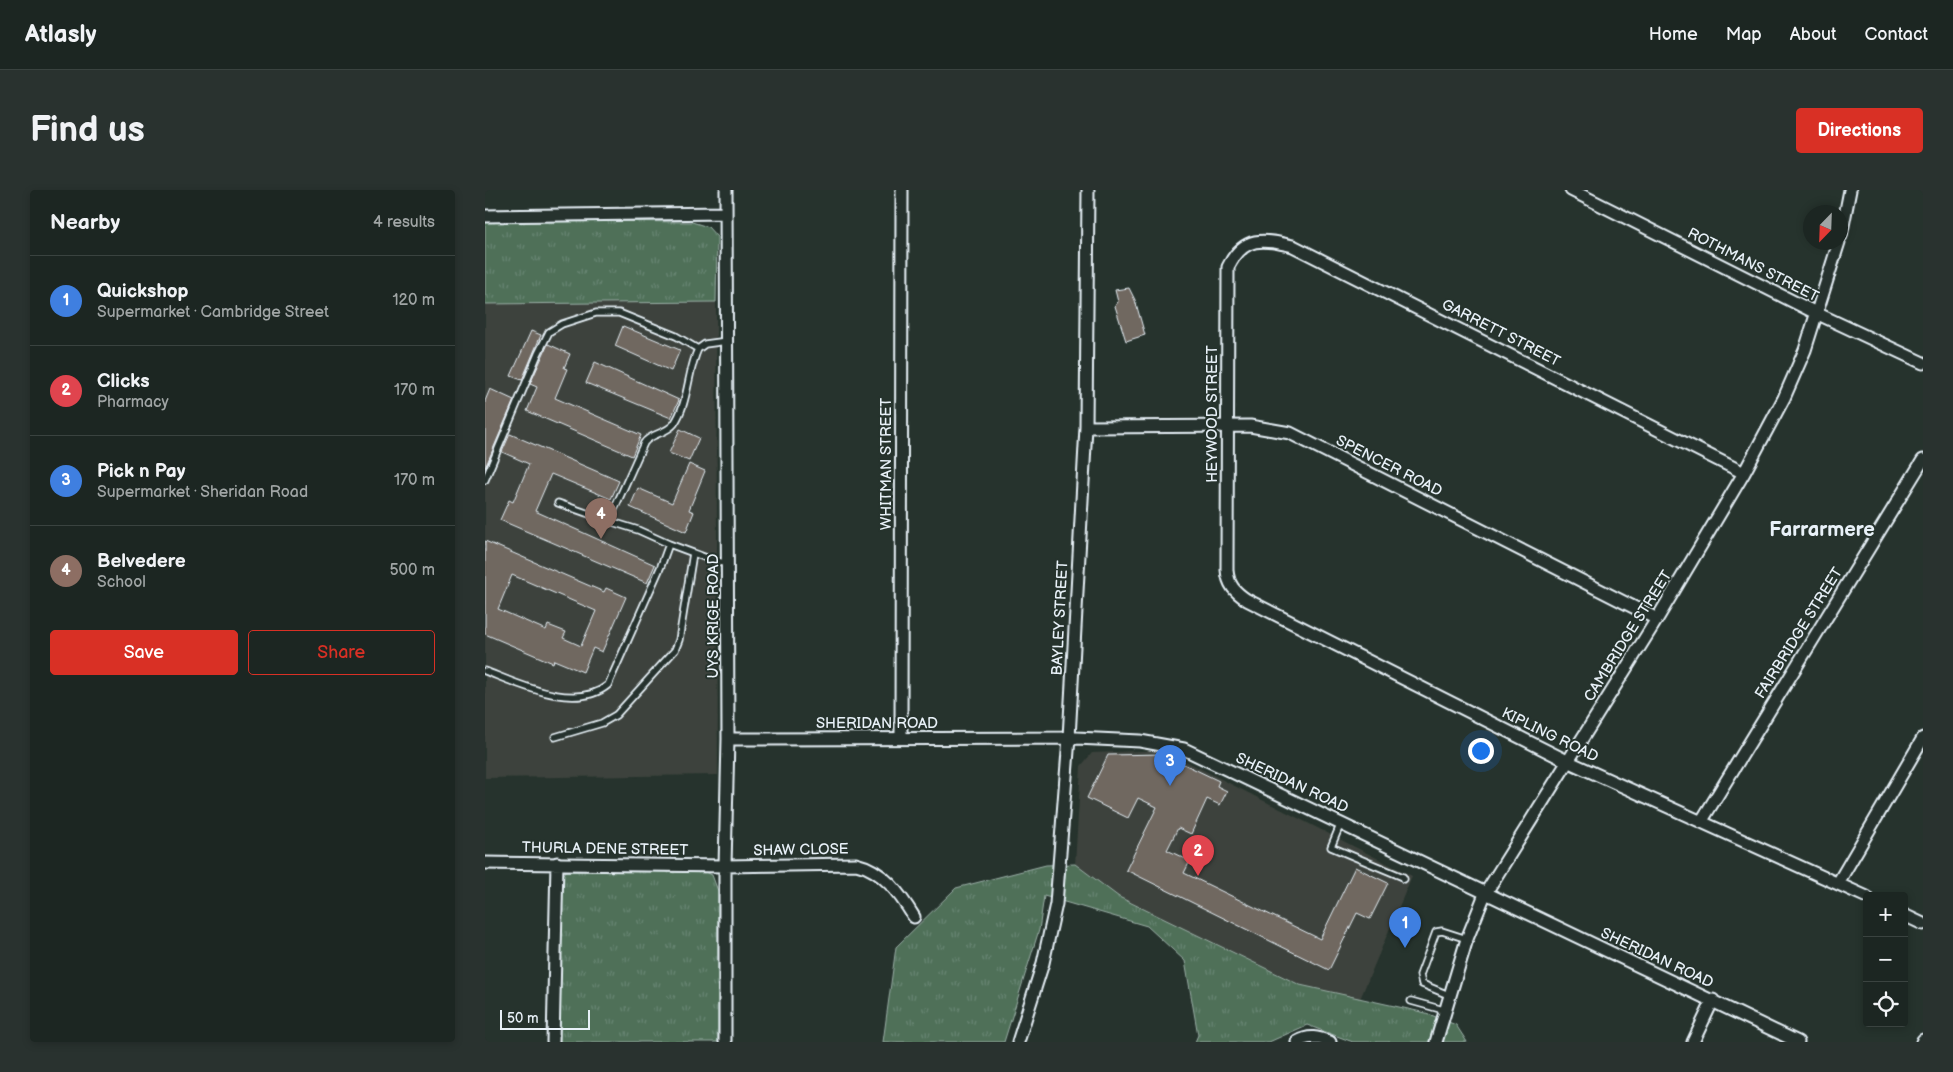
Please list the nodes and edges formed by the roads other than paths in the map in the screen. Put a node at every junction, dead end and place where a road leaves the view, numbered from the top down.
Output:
1 (726, 190) edge
2 (902, 190) edge
3 (1088, 190) edge
4 (1571, 190) edge
5 (1849, 190) edge
6 (1846, 205) edge
7 (726, 213) junction
8 (485, 216) edge
9 (1241, 248) joint
10 (1837, 250) edge
11 (1817, 313) junction
12 (727, 341) junction
13 (697, 349) junction
14 (1923, 363) edge
15 (1228, 425) junction
16 (1085, 427) junction
17 (1923, 460) edge
18 (1744, 473) junction
19 (485, 480) edge
20 (558, 503) dead end
21 (609, 521) junction
22 (669, 544) junction
23 (693, 553) junction
24 (728, 564) junction
25 (1229, 583) joint
26 (1657, 619) junction
27 (485, 671) edge
28 (555, 737) dead end
29 (901, 738) junction
30 (1069, 738) junction
31 (1923, 738) edge
32 (728, 739) junction
33 (1567, 761) junction
34 (1701, 822) junction
35 (1341, 823) junction
36 (557, 863) junction
37 (485, 864) edge
38 (725, 866) junction
39 (1404, 879) dead end
40 (1838, 883) junction
41 (1485, 894) junction
42 (1863, 895) edge
43 (914, 917) dead end
44 (1908, 917) edge
45 (1923, 924) edge
46 (1467, 939) junction
47 (1451, 996) junction
48 (1713, 1000) junction
49 (1411, 1001) dead end
50 (1447, 1011) junction
51 (553, 1042) edge
52 (725, 1042) edge
53 (1018, 1042) edge
54 (1297, 1042) edge
55 (1330, 1042) edge
56 (1436, 1042) edge
57 (1693, 1042) edge
58 (1798, 1042) edge

1 - 7 street, UYS KRIGE ROAD
2 - 29 street, WHITMAN STREET
3 - 16 street, BAYLEY STREET
4 - 11 street, ROTHMANS STREET
5 - 6 street
7 - 8 street
7 - 12 street, UYS KRIGE ROAD
9 - 15 street, HEYWOOD STREET
9 - 18 street, GARRETT STREET
10 - 11 street, CAMBRIDGE STREET
11 - 14 street, ROTHMANS STREET
11 - 18 street, CAMBRIDGE STREET
12 - 13 lane
12 - 24 street, UYS KRIGE ROAD
13 - 19 lane
13 - 21 lane
15 - 16 street, SPENCER ROAD
15 - 25 street, HEYWOOD STREET
15 - 26 street, SPENCER ROAD
16 - 30 street, BAYLEY STREET
17 - 34 street, FAIRBRIDGE STREET
18 - 26 street, CAMBRIDGE STREET
20 - 21 lane
21 - 22 lane
22 - 23 lane
22 - 27 lane
23 - 24 lane
23 - 28 lane
24 - 32 street, UYS KRIGE ROAD
25 - 33 street, KIPLING ROAD
26 - 33 street, CAMBRIDGE STREET
29 - 30 street, SHERIDAN ROAD
29 - 32 street, SHERIDAN ROAD
30 - 35 street, SHERIDAN ROAD
30 - 53 street, BAYLEY STREET
31 - 40 street
32 - 38 street, UYS KRIGE ROAD
33 - 34 street, KIPLING ROAD
33 - 41 street, CAMBRIDGE STREET
34 - 40 street, KIPLING ROAD
35 - 39 lane
35 - 41 street, SHERIDAN ROAD
36 - 37 street, THURLA DENE STREET
36 - 38 street, THURLA DENE STREET
36 - 51 street
38 - 43 street, SHAW CLOSE
38 - 52 street, UYS KRIGE ROAD
40 - 42 street, KIPLING ROAD
41 - 46 street, CAMBRIDGE STREET
41 - 48 street, SHERIDAN ROAD
44 - 45 street
46 - 47 street, CAMBRIDGE STREET
46 - 47 lane
47 - 50 street, CAMBRIDGE STREET
48 - 57 street
48 - 58 street, SHERIDAN ROAD
49 - 50 lane
50 - 56 street, CAMBRIDGE STREET
54 - 55 street

